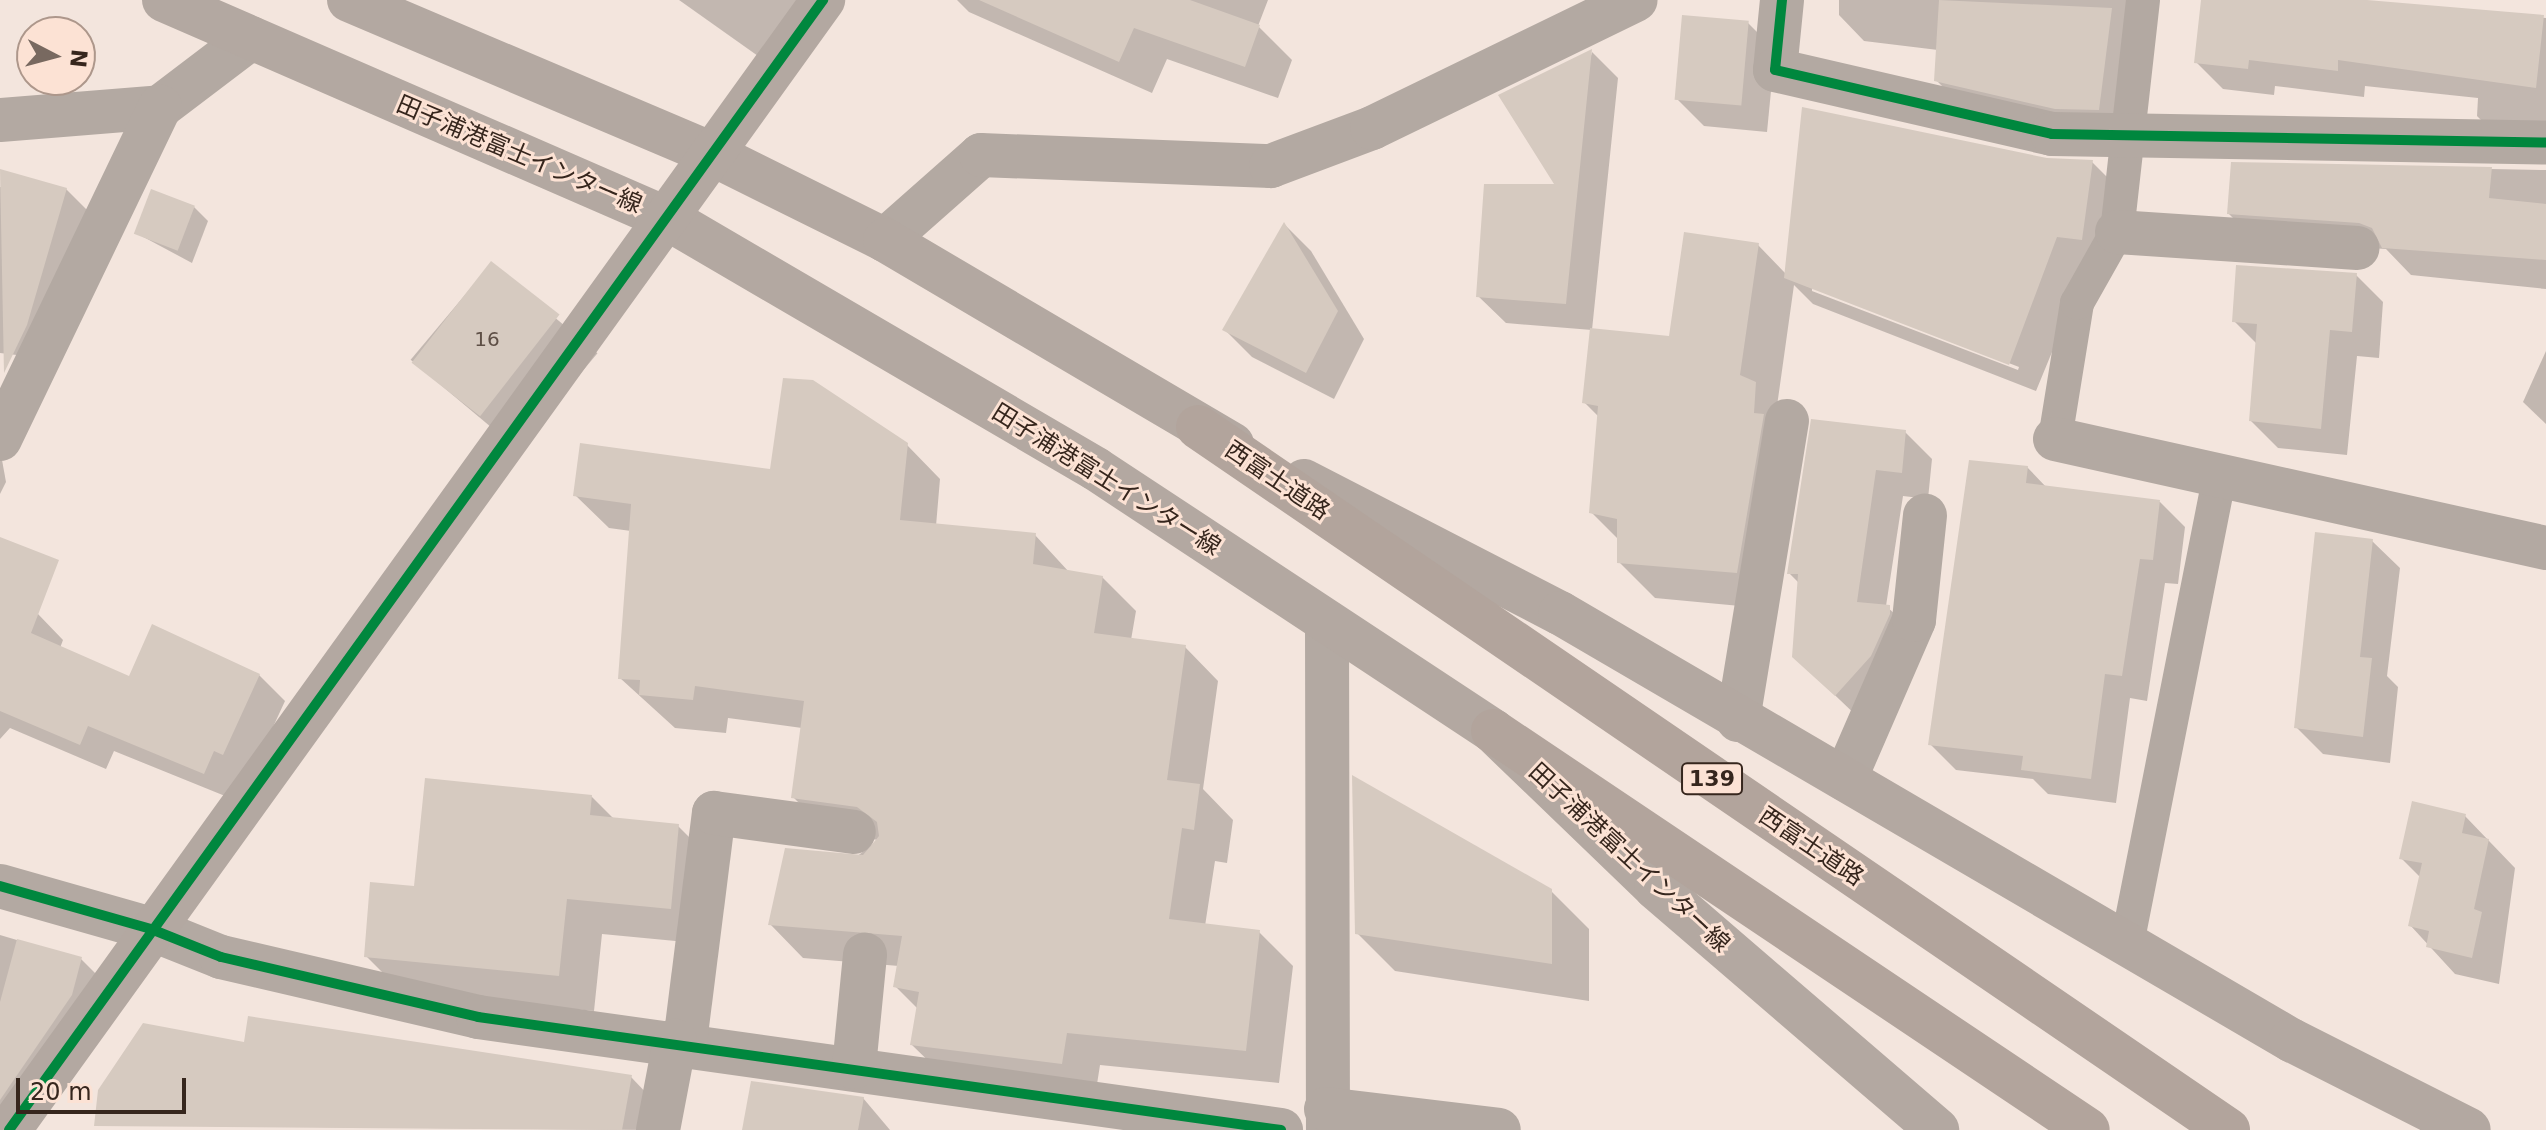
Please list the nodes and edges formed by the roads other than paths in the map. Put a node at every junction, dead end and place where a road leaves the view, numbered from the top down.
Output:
1 (164, 0) edge
2 (349, 0) edge
3 (823, 0) edge
4 (1636, 0) edge
5 (1782, 0) edge
6 (2143, 0) edge
7 (251, 38) junction
8 (160, 107) junction
9 (0, 120) edge
10 (2130, 135) junction
11 (2546, 143) edge
12 (714, 155) junction
13 (670, 220) junction
14 (2117, 232) junction
15 (885, 240) junction
16 (2357, 248) dead end
17 (1787, 421) dead end
18 (1198, 427) junction
19 (0, 439) edge
20 (2055, 439) joint
21 (2220, 474) junction
22 (1925, 516) dead end
23 (2546, 548) edge
24 (1327, 622) junction
25 (1738, 720) junction
26 (1493, 731) junction
27 (1845, 779) junction
28 (854, 832) dead end
29 (0, 886) edge
30 (151, 929) junction
31 (2127, 944) junction
32 (865, 955) dead end
33 (680, 1042) junction
34 (854, 1067) junction
35 (1327, 1120) edge
36 (9, 1130) edge
37 (658, 1130) edge
38 (1281, 1130) edge
39 (1499, 1130) edge
40 (1937, 1130) edge
41 (2088, 1130) edge
42 (2228, 1130) edge
43 (2469, 1130) edge

1 - 7 main road, 田子浦港富士インター線
2 - 12 main road
3 - 12 main road
4 - 15 street
5 - 10 street
6 - 10 lane
7 - 8 street
7 - 13 main road, 田子浦港富士インター線
8 - 9 street
8 - 19 street
10 - 11 street
10 - 14 lane
12 - 13 main road
12 - 15 main road
13 - 24 main road, 田子浦港富士インター線
13 - 30 main road
14 - 16 street
14 - 20 lane
15 - 18 main road
17 - 25 street
18 - 25 main road
18 - 42 highway, 西富士道路 / 139
20 - 21 street
21 - 23 street
21 - 31 lane
22 - 27 street
24 - 26 main road, 田子浦港富士インター線
24 - 35 street
25 - 27 main road
26 - 40 main road, 田子浦港富士インター線
26 - 41 highway
27 - 31 main road
28 - 33 street
29 - 30 street
30 - 33 street
30 - 36 main road
31 - 43 main road
32 - 34 street
33 - 34 street
33 - 37 street
34 - 38 street
35 - 39 street

